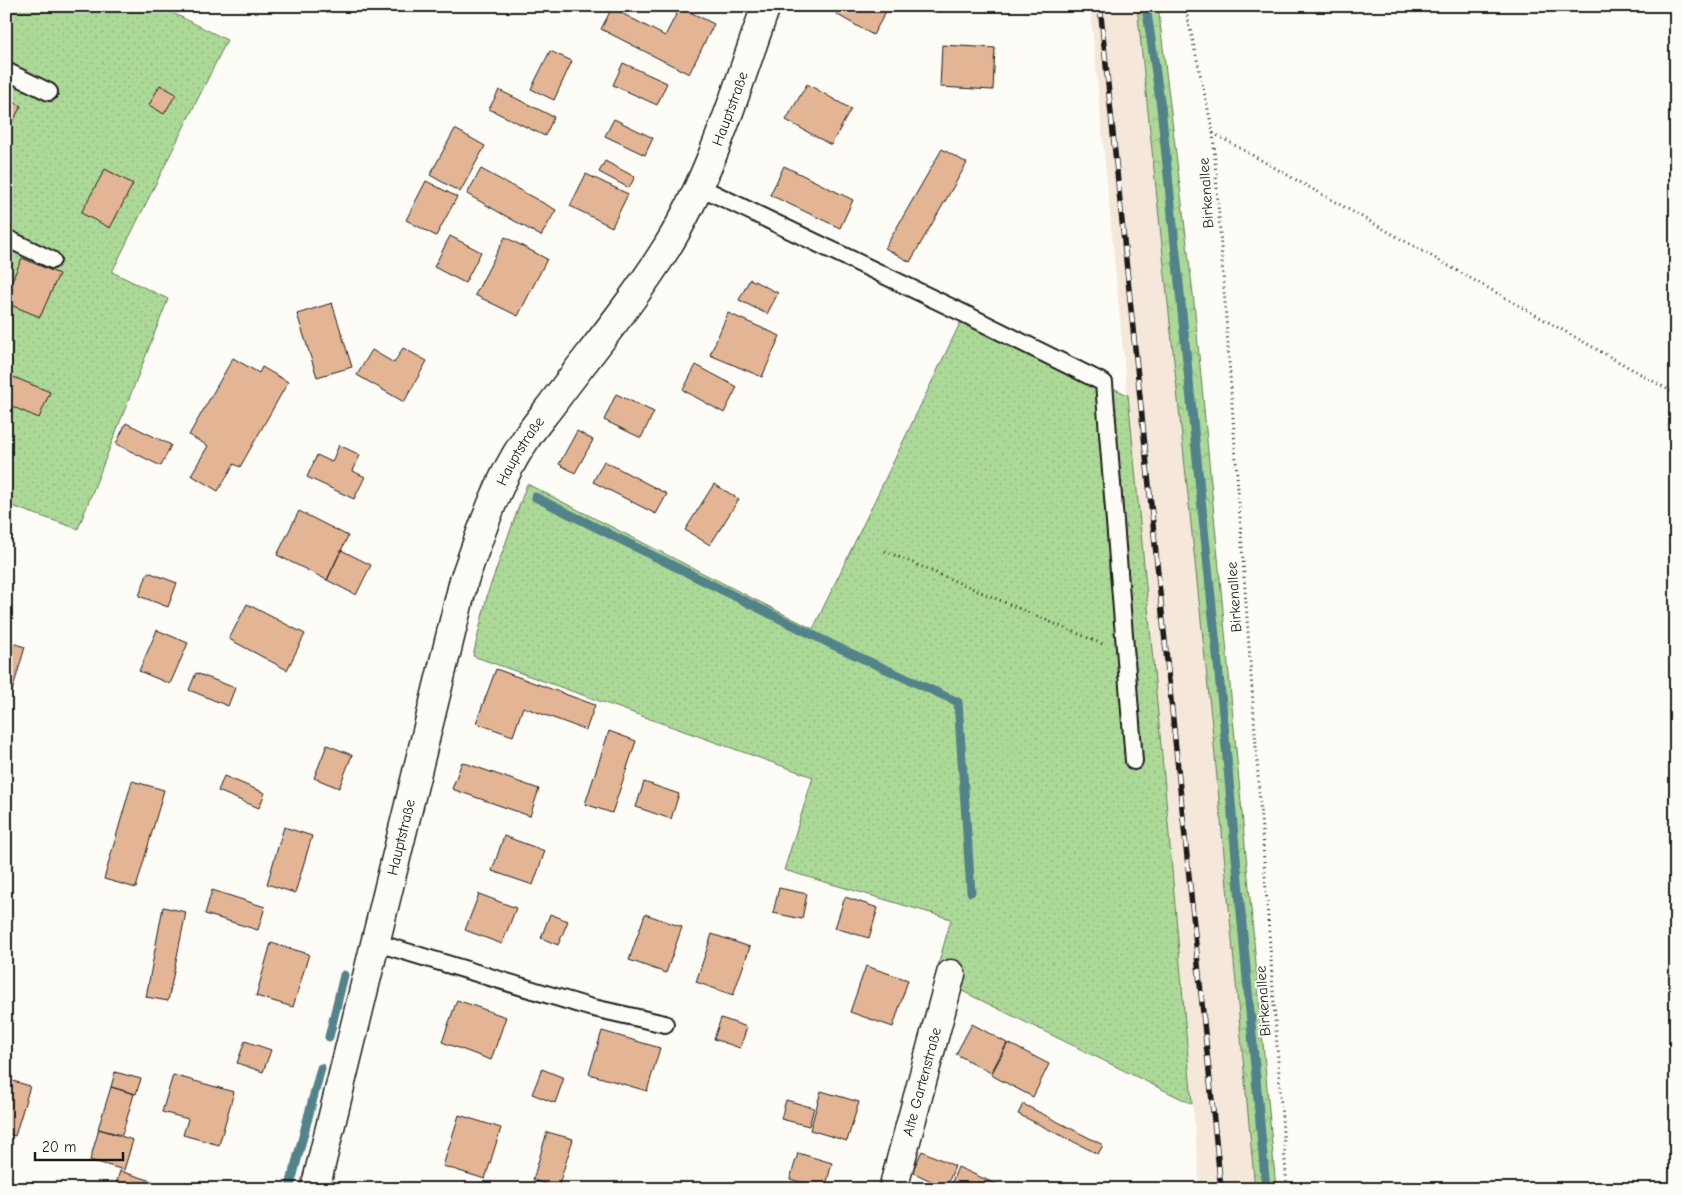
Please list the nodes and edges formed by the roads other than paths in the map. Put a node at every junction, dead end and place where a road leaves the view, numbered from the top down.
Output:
1 (766, 6) edge
2 (6, 71) edge
3 (49, 92) dead end
4 (698, 186) junction
5 (6, 238) edge
6 (52, 260) dead end
7 (1134, 760) dead end
8 (374, 942) junction
9 (951, 974) dead end
10 (665, 1024) dead end
11 (315, 1189) edge
12 (893, 1189) edge

1 - 4 street, Hauptstraße
2 - 3 lane
4 - 7 lane
4 - 8 street, Hauptstraße
5 - 6 lane
8 - 10 lane
8 - 11 street, Hauptstraße
9 - 12 street, Alte Gartenstraße

